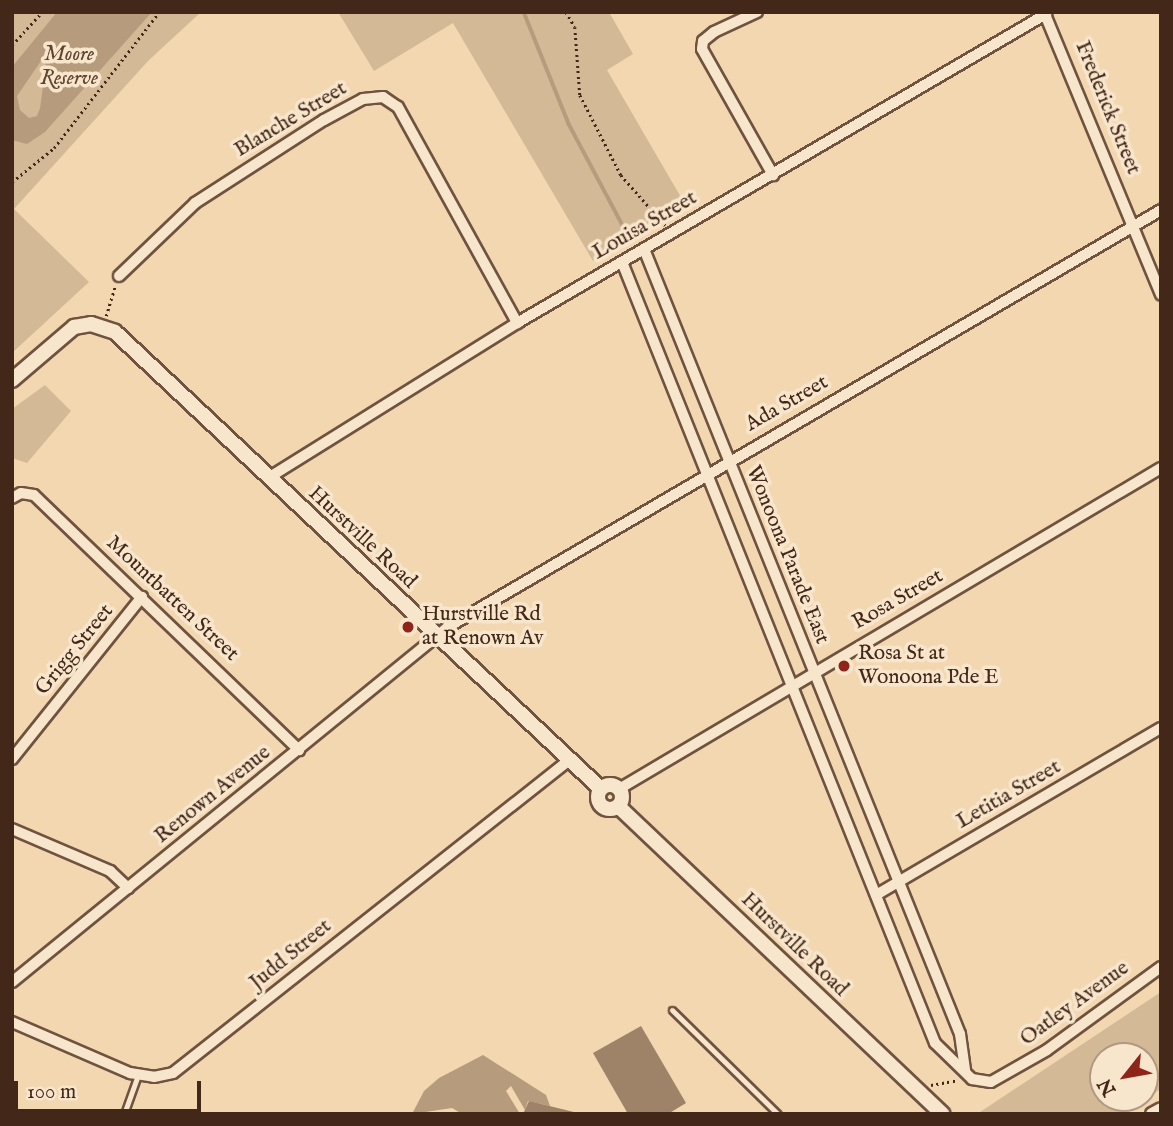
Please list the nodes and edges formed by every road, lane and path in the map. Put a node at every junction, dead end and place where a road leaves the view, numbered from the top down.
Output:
1 (41, 12) edge
2 (159, 12) edge
3 (566, 12) edge
4 (757, 12) edge
5 (1045, 13) edge
6 (12, 45) edge
7 (773, 175) junction
8 (12, 182) edge
9 (1161, 210) edge
10 (1133, 225) junction
11 (671, 232) junction
12 (644, 249) junction
13 (622, 262) junction
14 (119, 276) joint
15 (1161, 295) edge
16 (517, 323) junction
17 (98, 325) junction
18 (12, 380) edge
19 (729, 461) junction
20 (1161, 468) edge
21 (706, 474) junction
22 (268, 478) junction
23 (12, 498) edge
24 (142, 597) junction
25 (437, 637) junction
26 (813, 672) junction
27 (793, 685) junction
28 (1161, 728) edge
29 (299, 750) junction
30 (12, 759) edge
31 (568, 761) junction
32 (601, 789) junction
33 (619, 789) junction
34 (619, 807) junction
35 (12, 829) edge
36 (899, 881) junction
37 (128, 888) junction
38 (876, 895) junction
39 (1161, 967) edge
40 (12, 982) edge
41 (672, 1010) dead end
42 (12, 1022) edge
43 (138, 1075) junction
44 (969, 1075) junction
45 (921, 1094) junction
46 (1161, 1109) edge
47 (936, 1112) edge
48 (124, 1114) edge
49 (778, 1114) edge
50 (1152, 1114) edge

1 - 6 path
2 - 8 path
3 - 11 path
4 - 7 street
5 - 7 street, Louisa Street
5 - 10 street, Frederick Street
7 - 11 street, Louisa Street
9 - 10 street, Ada Street
10 - 15 street, Frederick Street
10 - 19 street, Ada Street
11 - 12 street, Louisa Street
12 - 13 street, Louisa Street
12 - 19 street, Wonoona Parade East
13 - 16 street, Louisa Street
13 - 21 street, Wonoona Parade East
14 - 16 street, Blanche Street
14 - 17 path
16 - 22 street, Louisa Street
17 - 18 main road
17 - 22 main road, Hurstville Road
19 - 21 street, Ada Street
19 - 26 street, Wonoona Parade East
20 - 26 street, Rosa Street
21 - 25 street, Ada Street
21 - 27 street, Wonoona Parade East
22 - 25 main road, Hurstville Road
23 - 24 street, Mountbatten Street
24 - 29 street, Mountbatten Street
24 - 30 street, Grigg Street
25 - 29 street, Renown Avenue
25 - 31 main road, Hurstville Road
26 - 27 street, Rosa Street
26 - 36 street, Wonoona Parade East
27 - 33 street, Rosa Street
27 - 38 street, Wonoona Parade East
28 - 36 street, Letitia Street
29 - 37 street, Renown Avenue
31 - 32 main road, Hurstville Road
31 - 43 street, Judd Street
32 - 33 main road
32 - 34 main road
33 - 34 main road
34 - 45 main road, Hurstville Road
35 - 37 street
36 - 38 street, Letitia Street
36 - 44 street, Wonoona Parade East
37 - 40 street, Renown Avenue
38 - 44 street, Wonoona Parade East
39 - 44 street, Oatley Avenue
41 - 49 lane
42 - 43 street, Judd Street
43 - 48 lane
44 - 45 path
45 - 47 main road, Hurstville Road
46 - 50 street

